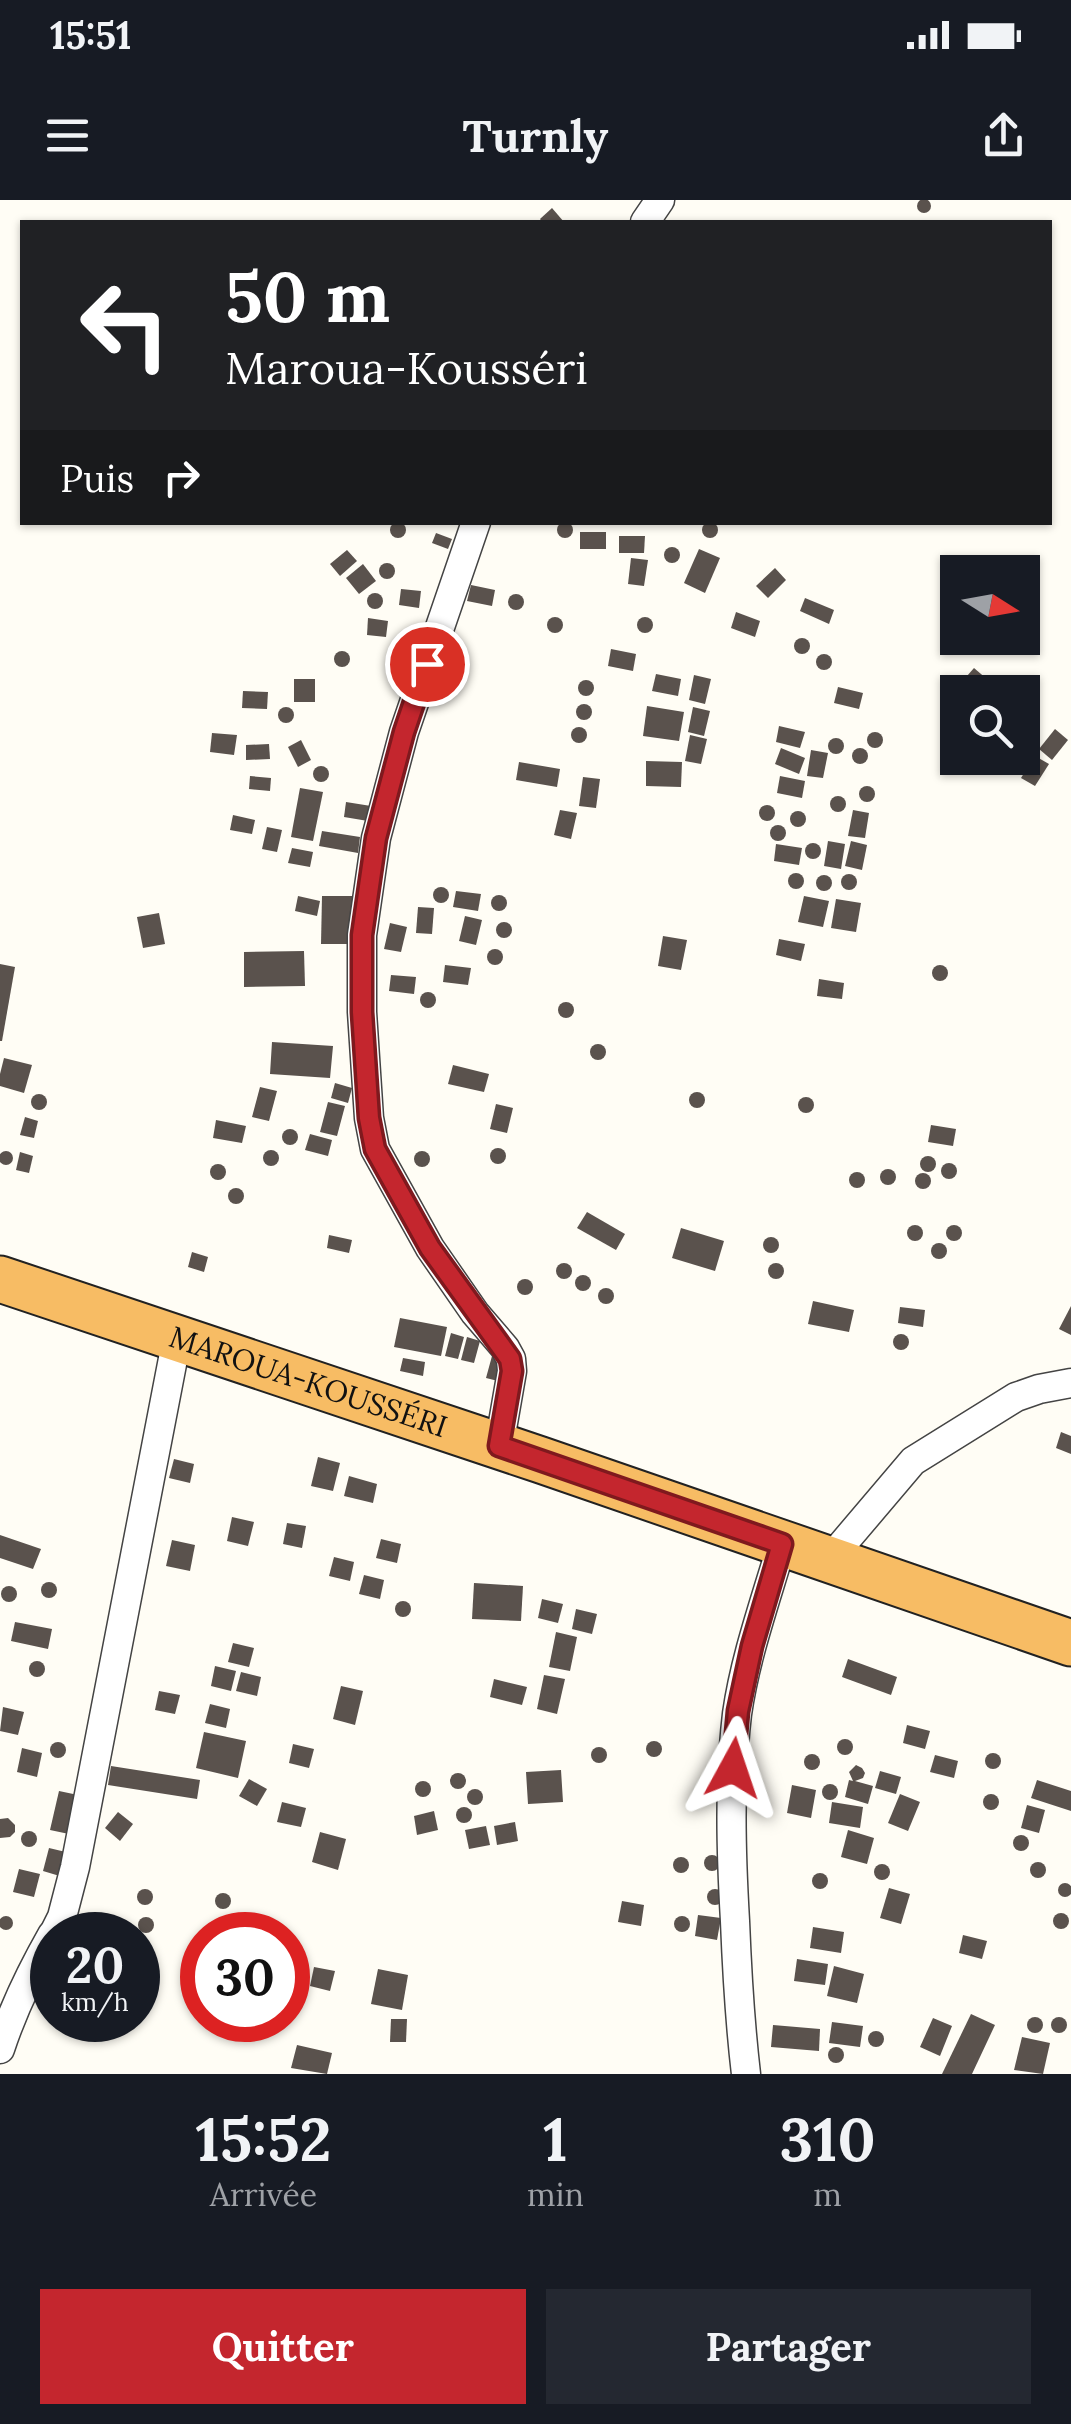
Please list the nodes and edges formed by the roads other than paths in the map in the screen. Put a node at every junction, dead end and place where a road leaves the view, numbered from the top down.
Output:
1 (475, 525) edge
2 (0, 1280) edge
3 (177, 1338) junction
4 (1071, 1384) edge
5 (499, 1446) junction
6 (782, 1544) junction
7 (829, 1560) junction
8 (1071, 1644) edge
9 (63, 1912) edge
10 (30, 1973) edge
11 (0, 2049) edge
12 (746, 2074) edge

1 - 5 street
2 - 3 highway, MAROUA-KOUSSÉRI
3 - 5 highway, MAROUA-KOUSSÉRI
3 - 9 street
4 - 7 street
5 - 6 highway, MAROUA-KOUSSÉRI
6 - 7 highway, MAROUA-KOUSSÉRI
6 - 12 street
7 - 8 highway, MAROUA-KOUSSÉRI
10 - 11 street

